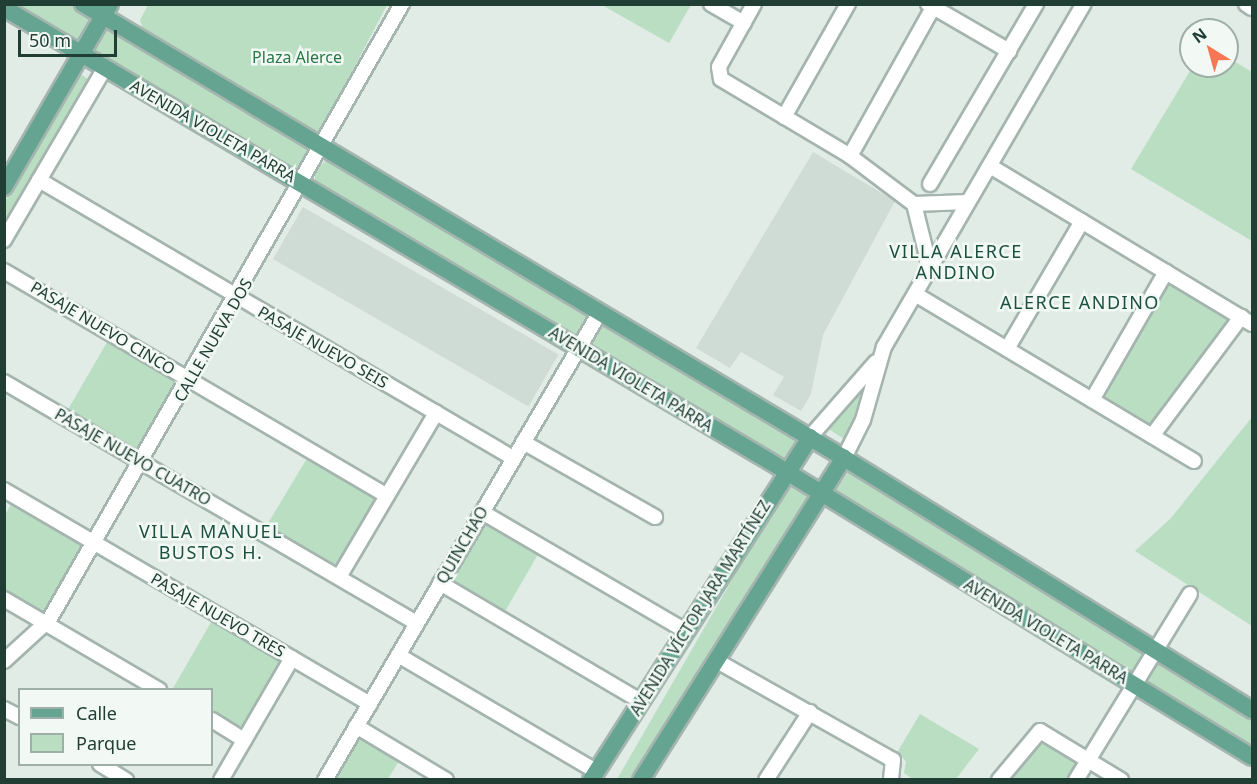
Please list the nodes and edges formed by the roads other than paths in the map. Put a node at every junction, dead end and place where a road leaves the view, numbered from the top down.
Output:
1 (83, 4) edge
2 (402, 4) edge
3 (711, 4) edge
4 (754, 4) edge
5 (848, 4) edge
6 (1036, 4) edge
7 (1084, 4) edge
8 (1246, 4) edge
9 (932, 6) edge
10 (4, 8) edge
11 (1252, 8) edge
12 (106, 10) edge
13 (744, 23) junction
14 (1009, 51) junction
15 (81, 54) junction
16 (105, 68) junction
17 (784, 117) junction
18 (322, 146) junction
19 (850, 156) junction
20 (990, 166) junction
21 (39, 180) junction
22 (302, 183) junction
23 (930, 184) dead end
24 (4, 187) edge
25 (968, 202) junction
26 (914, 204) junction
27 (1082, 221) junction
28 (4, 240) edge
29 (930, 268) junction
30 (4, 271) edge
31 (1166, 272) junction
32 (915, 294) junction
33 (238, 297) junction
34 (600, 312) junction
35 (1247, 320) edge
36 (579, 348) junction
37 (1007, 349) junction
38 (877, 363) junction
39 (189, 380) junction
40 (4, 382) edge
41 (1092, 400) junction
42 (436, 413) junction
43 (1152, 436) junction
44 (810, 437) junction
45 (524, 442) junction
46 (513, 458) junction
47 (844, 458) junction
48 (1194, 460) dead end
49 (141, 462) junction
50 (787, 472) junction
51 (4, 490) edge
52 (822, 494) junction
53 (387, 496) junction
54 (482, 512) junction
55 (655, 517) dead end
56 (94, 543) junction
57 (339, 577) junction
58 (440, 583) junction
59 (1190, 594) dead end
60 (4, 599) edge
61 (417, 623) junction
62 (46, 624) junction
63 (686, 631) junction
64 (1156, 650) junction
65 (398, 655) junction
66 (292, 658) junction
67 (4, 661) edge
68 (717, 661) junction
69 (1134, 685) junction
70 (156, 688) edge
71 (640, 701) junction
72 (370, 704) junction
73 (4, 709) edge
74 (1252, 710) edge
75 (810, 712) junction
76 (18, 716) edge
77 (213, 721) edge
78 (356, 726) junction
79 (244, 740) junction
80 (1252, 757) edge
81 (1089, 760) junction
82 (102, 766) edge
83 (593, 775) edge
84 (126, 780) edge
85 (221, 780) edge
86 (325, 780) edge
87 (446, 780) edge
88 (641, 780) edge
89 (766, 780) edge
90 (891, 780) edge
91 (999, 780) edge
92 (1076, 780) edge
93 (1122, 780) edge

1 - 12 main road
2 - 18 street, CALLE NUEVA DOS
3 - 13 street
4 - 13 street
5 - 17 street
6 - 14 street
7 - 20 street
8 - 11 street
9 - 14 street
9 - 19 street
10 - 15 main road, AVENIDA VIOLETA PARRA
12 - 15 main road
12 - 18 main road
13 - 17 street
14 - 23 street
15 - 16 main road, AVENIDA VIOLETA PARRA
15 - 24 main road
16 - 21 street
16 - 22 main road, AVENIDA VIOLETA PARRA
17 - 19 street
18 - 22 street, CALLE NUEVA DOS
18 - 34 main road
19 - 26 street
20 - 25 street
20 - 27 street
21 - 28 street
21 - 33 street, PASAJE NUEVO SEIS
22 - 33 street, CALLE NUEVA DOS
22 - 36 main road, AVENIDA VIOLETA PARRA
25 - 26 street
25 - 29 street
26 - 29 street
27 - 31 street
27 - 37 street
29 - 32 street
30 - 39 street, PASAJE NUEVO CINCO
31 - 35 street
31 - 41 street
32 - 37 street
32 - 38 street
33 - 39 street, CALLE NUEVA DOS
33 - 42 street, PASAJE NUEVO SEIS
34 - 36 street, QUINCHAO
34 - 44 main road
35 - 43 street
36 - 45 street, QUINCHAO
36 - 50 main road, AVENIDA VIOLETA PARRA
37 - 41 street
38 - 44 street
38 - 47 street
39 - 49 street, CALLE NUEVA DOS
39 - 53 street, PASAJE NUEVO CINCO
40 - 49 street, PASAJE NUEVO CUATRO
41 - 43 street
42 - 46 street, PASAJE NUEVO SEIS
42 - 53 street
43 - 48 street
44 - 47 main road
44 - 50 main road, AVENIDA VÍCTOR JARA MARTÍNEZ
45 - 46 street, QUINCHAO
45 - 55 street
46 - 54 street, QUINCHAO
47 - 52 main road
47 - 64 main road
49 - 56 street, CALLE NUEVA DOS
49 - 57 street, PASAJE NUEVO CUATRO
50 - 52 main road, AVENIDA VIOLETA PARRA
50 - 63 main road, AVENIDA VÍCTOR JARA MARTÍNEZ
51 - 56 street, PASAJE NUEVO TRES
52 - 68 main road
52 - 69 main road, AVENIDA VIOLETA PARRA
53 - 57 street
54 - 58 street, QUINCHAO
54 - 63 street
56 - 62 street, CALLE NUEVA DOS
56 - 66 street, PASAJE NUEVO TRES
57 - 61 street, PASAJE NUEVO CUATRO
58 - 61 street, QUINCHAO
58 - 71 street
59 - 64 street
60 - 62 street
61 - 65 street, QUINCHAO
62 - 67 street, CALLE NUEVA DOS
62 - 70 street
63 - 71 main road, AVENIDA VÍCTOR JARA MARTÍNEZ
64 - 69 street
64 - 74 main road
65 - 72 street, QUINCHAO
65 - 83 street
66 - 72 street, PASAJE NUEVO TRES
66 - 79 street
68 - 75 street
68 - 88 main road
69 - 80 main road, AVENIDA VIOLETA PARRA
69 - 81 street
71 - 83 main road, AVENIDA VÍCTOR JARA MARTÍNEZ
72 - 78 street, QUINCHAO
73 - 76 street
75 - 89 street
75 - 90 street
77 - 79 street
78 - 86 street, QUINCHAO
78 - 87 street
79 - 85 street
81 - 91 street
81 - 92 street
81 - 93 street
82 - 84 street

